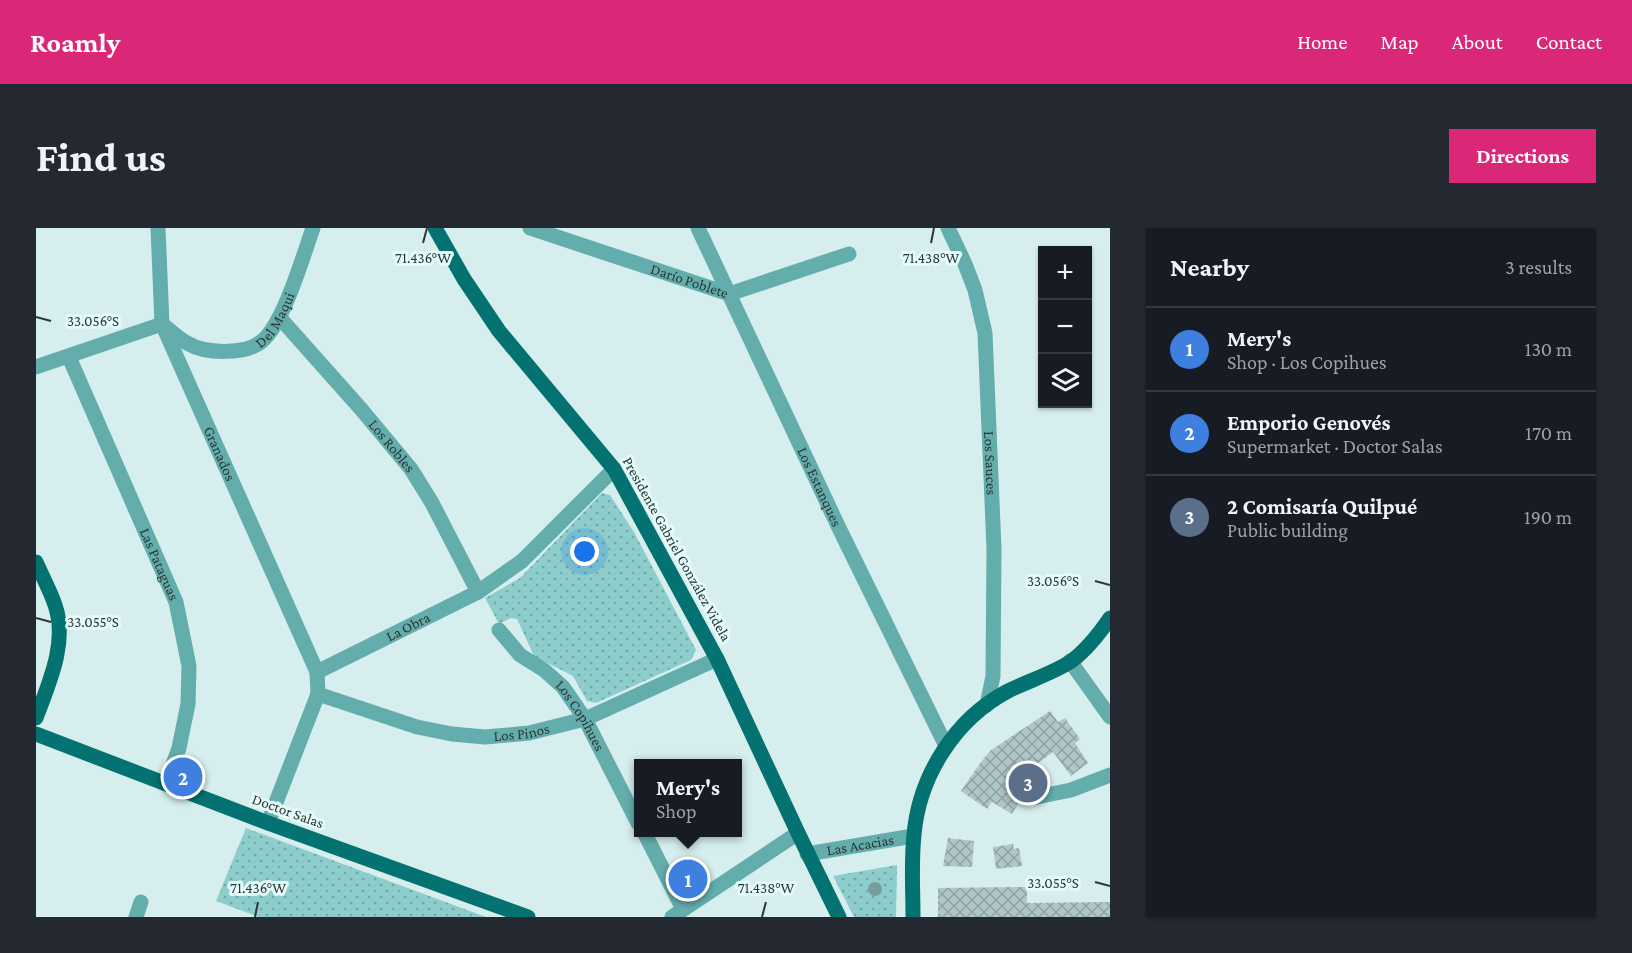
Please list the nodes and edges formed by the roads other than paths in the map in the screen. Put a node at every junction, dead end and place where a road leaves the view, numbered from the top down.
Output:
1 (158, 228) edge
2 (313, 228) edge
3 (435, 228) edge
4 (530, 228) edge
5 (698, 228) edge
6 (949, 228) edge
7 (849, 254) dead end
8 (729, 294) junction
9 (280, 318) junction
10 (162, 324) junction
11 (69, 357) junction
12 (36, 367) edge
13 (614, 469) junction
14 (36, 562) edge
15 (477, 592) junction
16 (1110, 618) edge
17 (499, 630) dead end
18 (717, 658) junction
19 (1070, 662) junction
20 (317, 672) junction
21 (318, 694) junction
22 (987, 705) junction
23 (1110, 717) edge
24 (36, 718) edge
25 (585, 719) junction
26 (36, 734) edge
27 (946, 746) junction
28 (1110, 775) edge
29 (166, 784) junction
30 (1037, 797) dead end
31 (634, 813) edge
32 (268, 823) junction
33 (798, 833) junction
34 (913, 836) junction
35 (646, 837) edge
36 (807, 854) junction
37 (141, 902) dead end
38 (678, 913) edge
39 (136, 917) edge
40 (528, 917) edge
41 (839, 917) edge
42 (913, 917) edge

1 - 10 street, Granados
2 - 9 street, Del Maqui
3 - 13 main road, Presidente Gabriel González Videla
4 - 8 street, Darío Poblete
5 - 8 street, Los Estanques
6 - 22 street, Los Sauces
7 - 8 street, Darío Poblete
8 - 27 street, Los Estanques
9 - 10 street, Del Maqui
9 - 15 street, Los Robles
10 - 11 street
10 - 20 street, Granados
11 - 12 street
11 - 29 street, Las Pataguas
13 - 15 street, La Obra
13 - 18 main road, Presidente Gabriel González Videla
14 - 24 main road
15 - 20 street, La Obra
16 - 19 main road
17 - 25 street, Los Copihues
18 - 25 street, Los Pinos
18 - 33 main road, Presidente Gabriel González Videla
19 - 22 main road
19 - 23 street
20 - 21 street
21 - 25 street, Los Pinos
21 - 32 street
22 - 27 main road
25 - 31 street, Los Copihues
26 - 29 main road, Doctor Salas
27 - 34 main road
28 - 30 street
29 - 32 main road, Doctor Salas
32 - 40 main road, Doctor Salas
33 - 36 main road, Presidente Gabriel González Videla
33 - 38 street
34 - 36 street, Las Acacias
34 - 42 main road
35 - 38 street
36 - 41 main road, Presidente Gabriel González Videla
37 - 39 street

